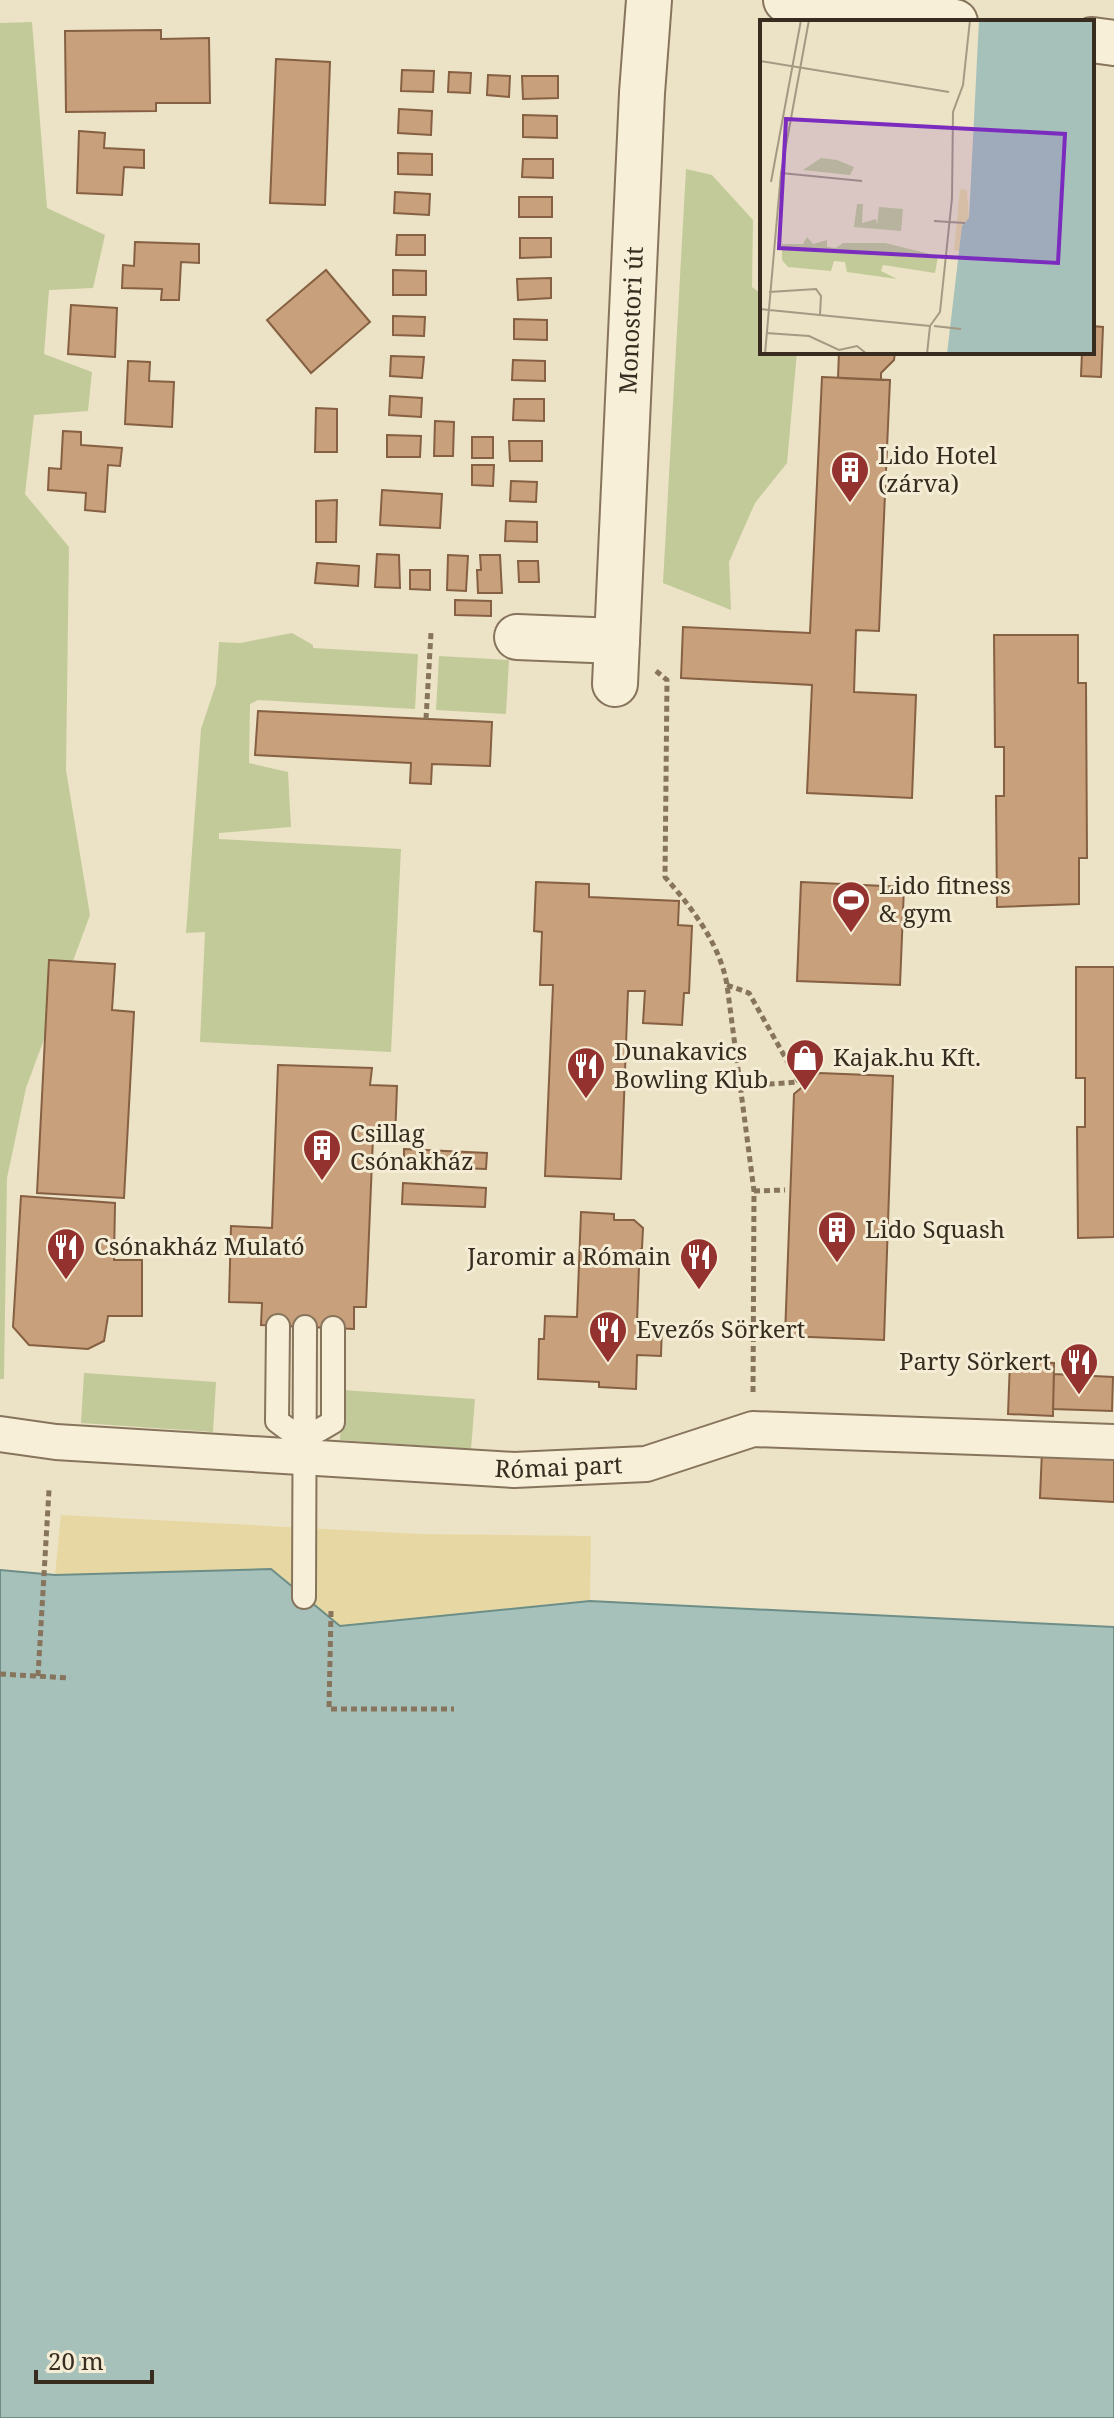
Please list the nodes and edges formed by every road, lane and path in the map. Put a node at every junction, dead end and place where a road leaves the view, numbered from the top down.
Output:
1 (649, 0) edge
2 (786, 0) edge
3 (940, 20) edge
4 (1094, 40) edge
5 (1114, 43) edge
6 (431, 633) dead end
7 (517, 637) dead end
8 (617, 641) junction
9 (615, 684) dead end
10 (426, 719) dead end
11 (727, 985) junction
12 (740, 1086) junction
13 (785, 1190) dead end
14 (754, 1191) junction
15 (278, 1326) dead end
16 (333, 1328) dead end
17 (302, 1337) dead end
18 (753, 1429) junction
19 (0, 1434) edge
20 (1114, 1442) edge
21 (302, 1447) junction
22 (49, 1490) dead end
23 (300, 1593) dead end
24 (332, 1601) dead end
25 (0, 1674) edge
26 (38, 1676) junction
27 (70, 1678) dead end
28 (454, 1709) dead end

1 - 8 street, Monostori út
2 - 3 street
4 - 5 street
6 - 10 path
7 - 8 street
8 - 9 street, Monostori út
8 - 11 path
11 - 12 path
11 - 12 path
12 - 14 path
13 - 14 path
14 - 18 path
15 - 21 lane
16 - 21 lane
17 - 21 lane
18 - 20 street, Római part
18 - 21 street, Római part
19 - 21 street, Római part
21 - 23 lane
22 - 26 path
24 - 28 path
25 - 26 path
26 - 27 path

